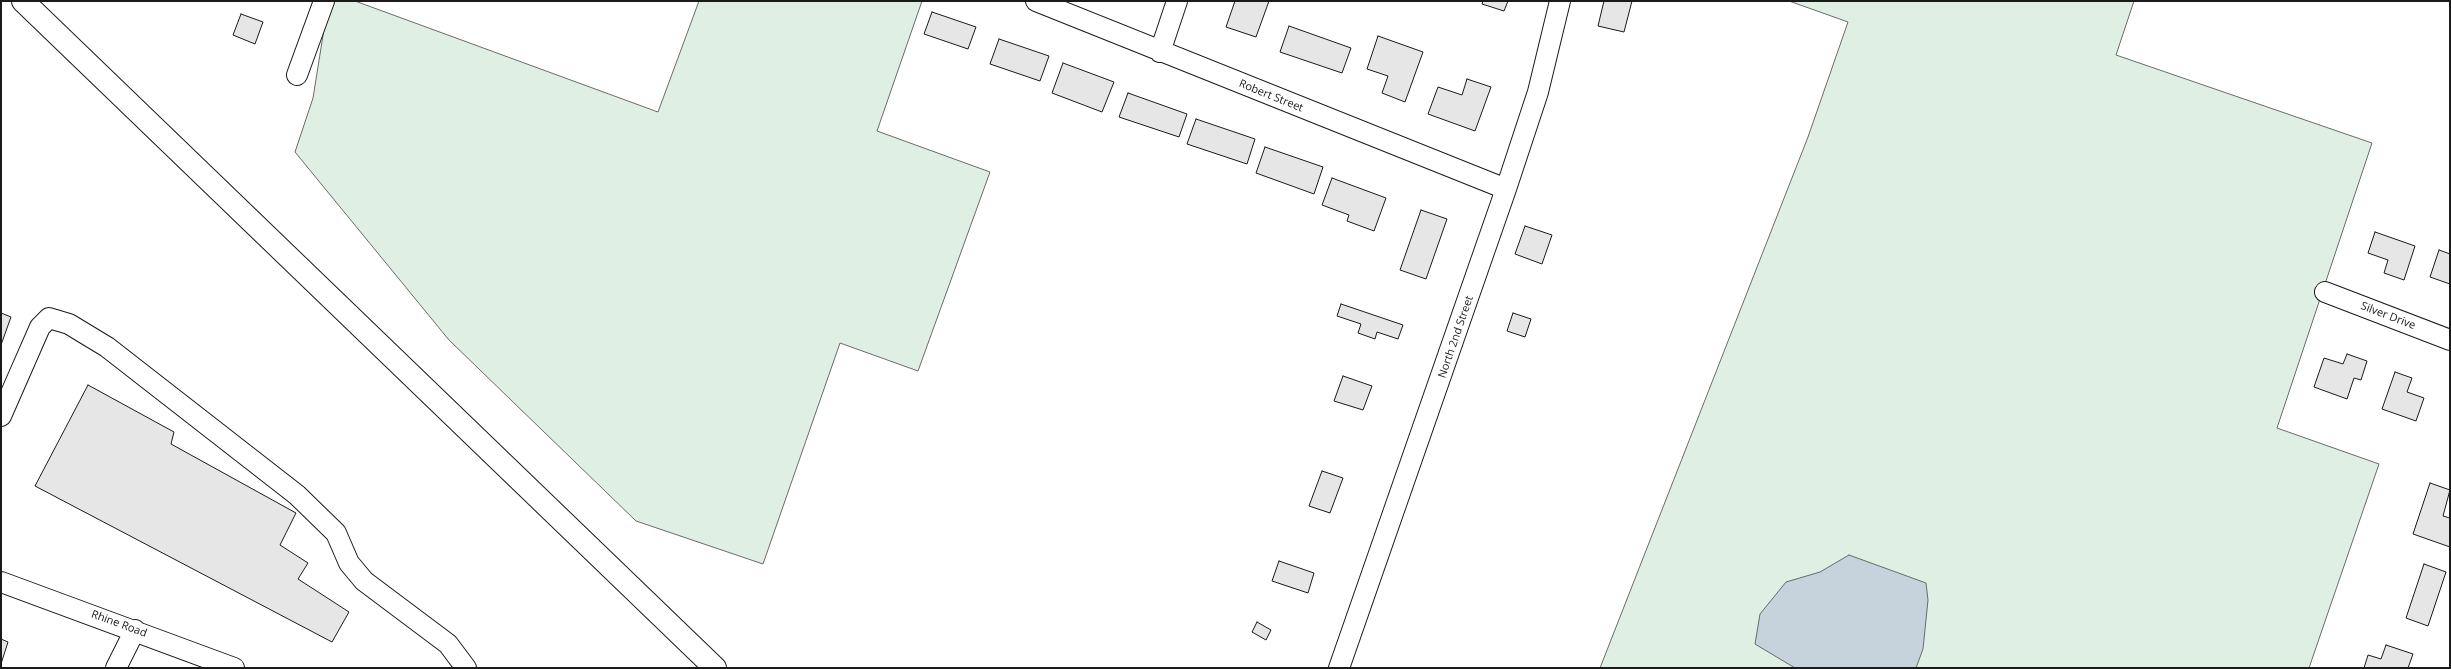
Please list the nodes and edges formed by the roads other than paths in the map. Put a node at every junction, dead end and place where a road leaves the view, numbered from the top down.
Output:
1 (23, 1) edge
2 (324, 1) edge
3 (1036, 1) edge
4 (1177, 1) edge
5 (1560, 1) edge
6 (1160, 52) junction
7 (297, 75) dead end
8 (1506, 189) junction
9 (2325, 292) dead end
10 (2450, 340) edge
11 (1, 416) edge
12 (2, 583) edge
13 (135, 630) junction
14 (116, 668) edge
15 (234, 668) edge
16 (466, 668) edge
17 (715, 668) edge
18 (1339, 668) edge

1 - 17 highway
2 - 7 street
3 - 6 street, Robert Street
4 - 6 street
5 - 8 street, North 2nd Street
6 - 8 street, Robert Street
8 - 18 street, North 2nd Street
9 - 10 street, Silver Drive
11 - 16 street
12 - 13 street, Rhine Road
13 - 14 street
13 - 15 street, Rhine Road

